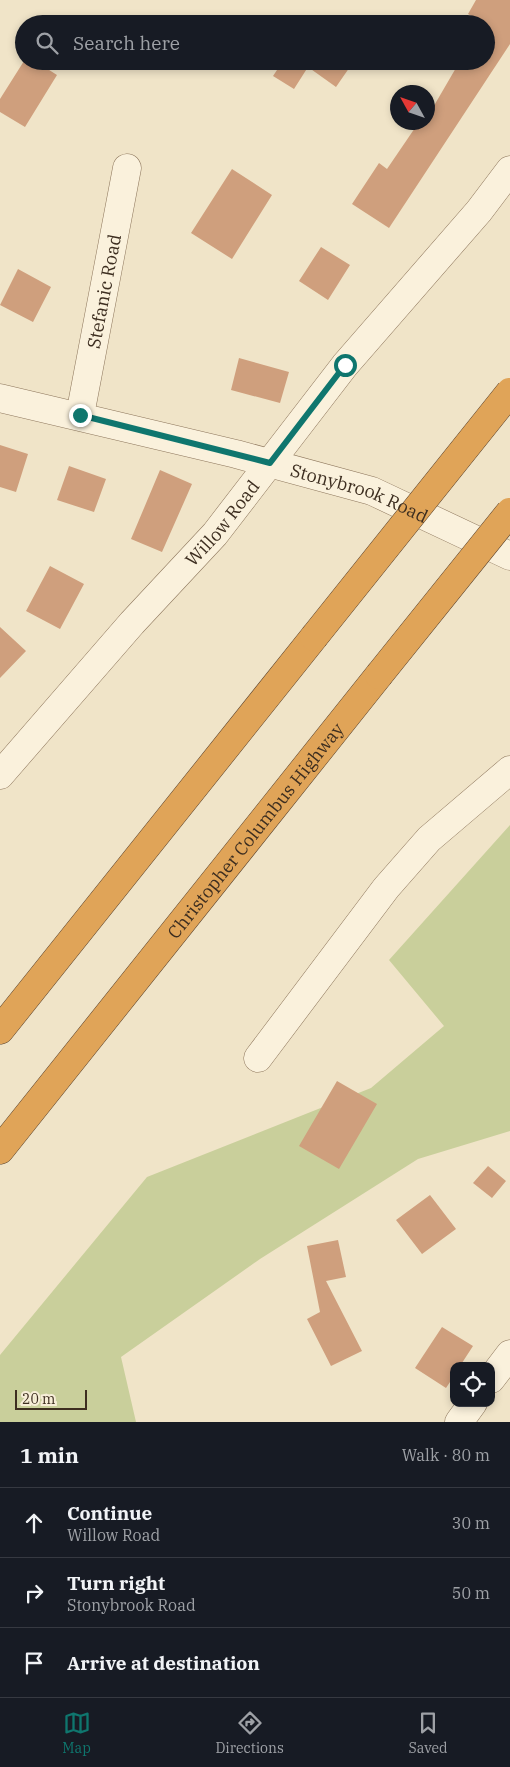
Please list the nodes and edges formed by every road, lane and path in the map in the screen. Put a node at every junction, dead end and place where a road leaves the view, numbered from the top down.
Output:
1 (127, 168) dead end
2 (510, 170) edge
3 (510, 392) edge
4 (0, 398) edge
5 (80, 415) junction
6 (270, 463) junction
7 (510, 512) edge
8 (510, 556) edge
9 (510, 770) edge
10 (0, 775) edge
11 (0, 1030) edge
12 (258, 1058) dead end
13 (0, 1150) edge
14 (510, 1354) edge
15 (495, 1374) edge
16 (470, 1407) edge
17 (459, 1422) edge

1 - 5 street, Stefanic Road
2 - 6 street, Willow Road
3 - 11 highway, bridge
4 - 5 street, Stonybrook Road
5 - 6 street, Stonybrook Road
6 - 8 street, Stonybrook Road
6 - 10 street, Willow Road
7 - 13 highway, Christopher Columbus Highway, bridge
9 - 12 street
14 - 15 street
16 - 17 street

